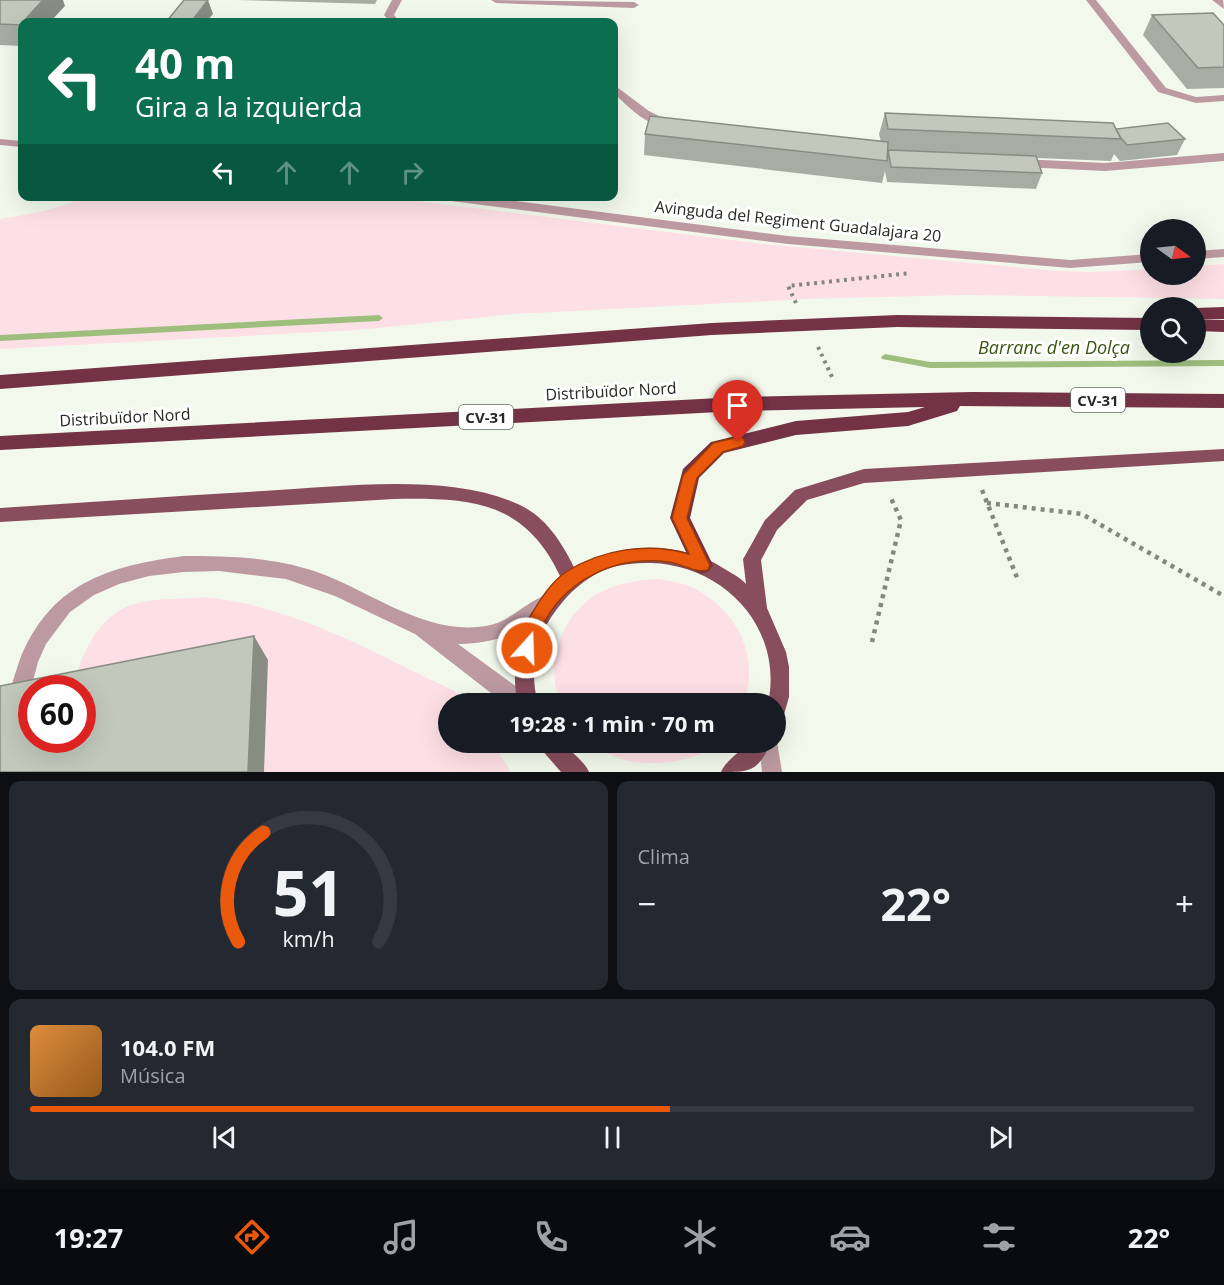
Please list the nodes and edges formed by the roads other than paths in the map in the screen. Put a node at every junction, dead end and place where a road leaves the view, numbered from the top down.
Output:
1 (396, 0) edge
2 (496, 0) edge
3 (1091, 0) edge
4 (1217, 0) edge
5 (634, 4) dead end
6 (1224, 6) edge
7 (392, 18) edge
8 (618, 92) edge
9 (1224, 98) edge
10 (678, 127) edge
11 (0, 142) edge
12 (18, 144) edge
13 (1224, 157) edge
14 (1010, 162) edge
15 (483, 201) edge
16 (1224, 253) edge
17 (1206, 254) edge
18 (1140, 259) edge
19 (1206, 313) edge
20 (1224, 313) edge
21 (1140, 314) edge
22 (1085, 322) junction
23 (1140, 324) edge
24 (1206, 325) edge
25 (1224, 326) edge
26 (0, 382) edge
27 (972, 399) junction
28 (1224, 401) edge
29 (0, 443) edge
30 (1224, 455) edge
31 (49, 512) junction
32 (0, 515) edge
33 (0, 519) edge
34 (702, 565) junction
35 (570, 578) junction
36 (548, 602) junction
37 (758, 608) junction
38 (422, 628) junction
39 (509, 693) edge
40 (527, 693) edge
41 (779, 693) edge
42 (17, 710) edge
43 (558, 753) edge
44 (753, 753) edge
45 (770, 753) edge
46 (579, 772) edge
47 (731, 772) edge
48 (772, 772) edge

1 - 7 street
2 - 5 street
3 - 9 street
4 - 6 street
8 - 10 street
11 - 12 street
13 - 14 street
15 - 18 street, Avinguda del Regiment Guadalajara 20
16 - 17 street
19 - 20 highway
21 - 22 highway
22 - 23 highway
22 - 26 highway
24 - 25 highway
27 - 28 highway, Distribuïdor Nord / CV-31
27 - 29 highway, Distribuïdor Nord / CV-31
27 - 34 highway
30 - 37 main road
31 - 32 main road
31 - 33 street
31 - 35 main road
34 - 35 main road
34 - 37 main road
35 - 36 main road
36 - 38 street
36 - 40 main road
37 - 41 main road
38 - 39 street
38 - 42 street
43 - 46 main road
44 - 47 main road
45 - 48 street

